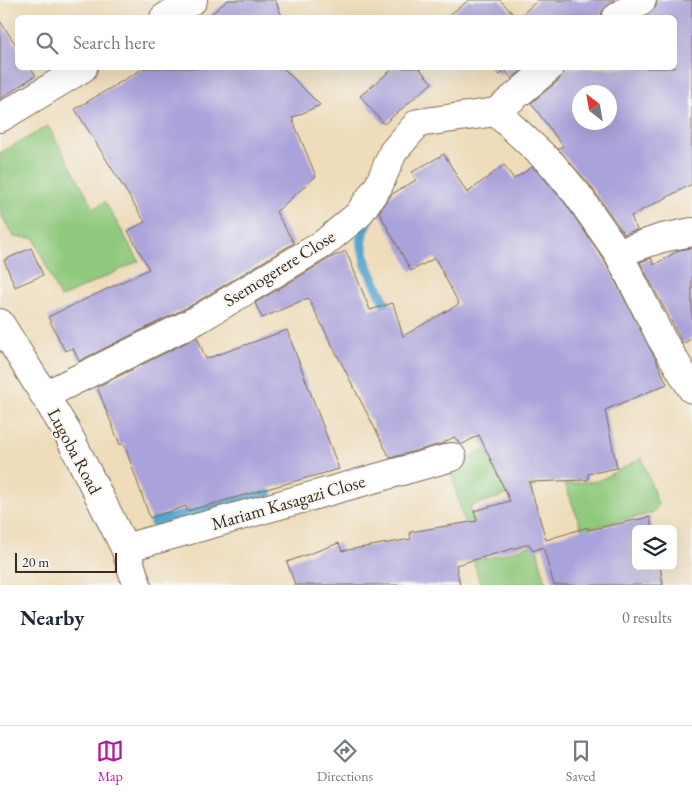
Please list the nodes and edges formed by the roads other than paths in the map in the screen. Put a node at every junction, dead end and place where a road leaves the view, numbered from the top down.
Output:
1 (193, 0) edge
2 (642, 0) edge
3 (169, 15) edge
4 (620, 15) edge
5 (80, 70) edge
6 (547, 70) edge
7 (496, 112) junction
8 (0, 118) edge
9 (692, 232) edge
10 (618, 253) junction
11 (0, 323) edge
12 (692, 389) edge
13 (45, 395) junction
14 (452, 457) dead end
15 (125, 548) junction
16 (137, 585) edge

1 - 3 street
2 - 4 street
5 - 8 street
6 - 7 street
7 - 10 street
7 - 13 street, Ssemogerere Close
9 - 10 street
10 - 12 street
11 - 13 street, Lugoba Road
13 - 15 street, Lugoba Road
14 - 15 street, Mariam Kasagazi Close
15 - 16 street, Lugoba Road

